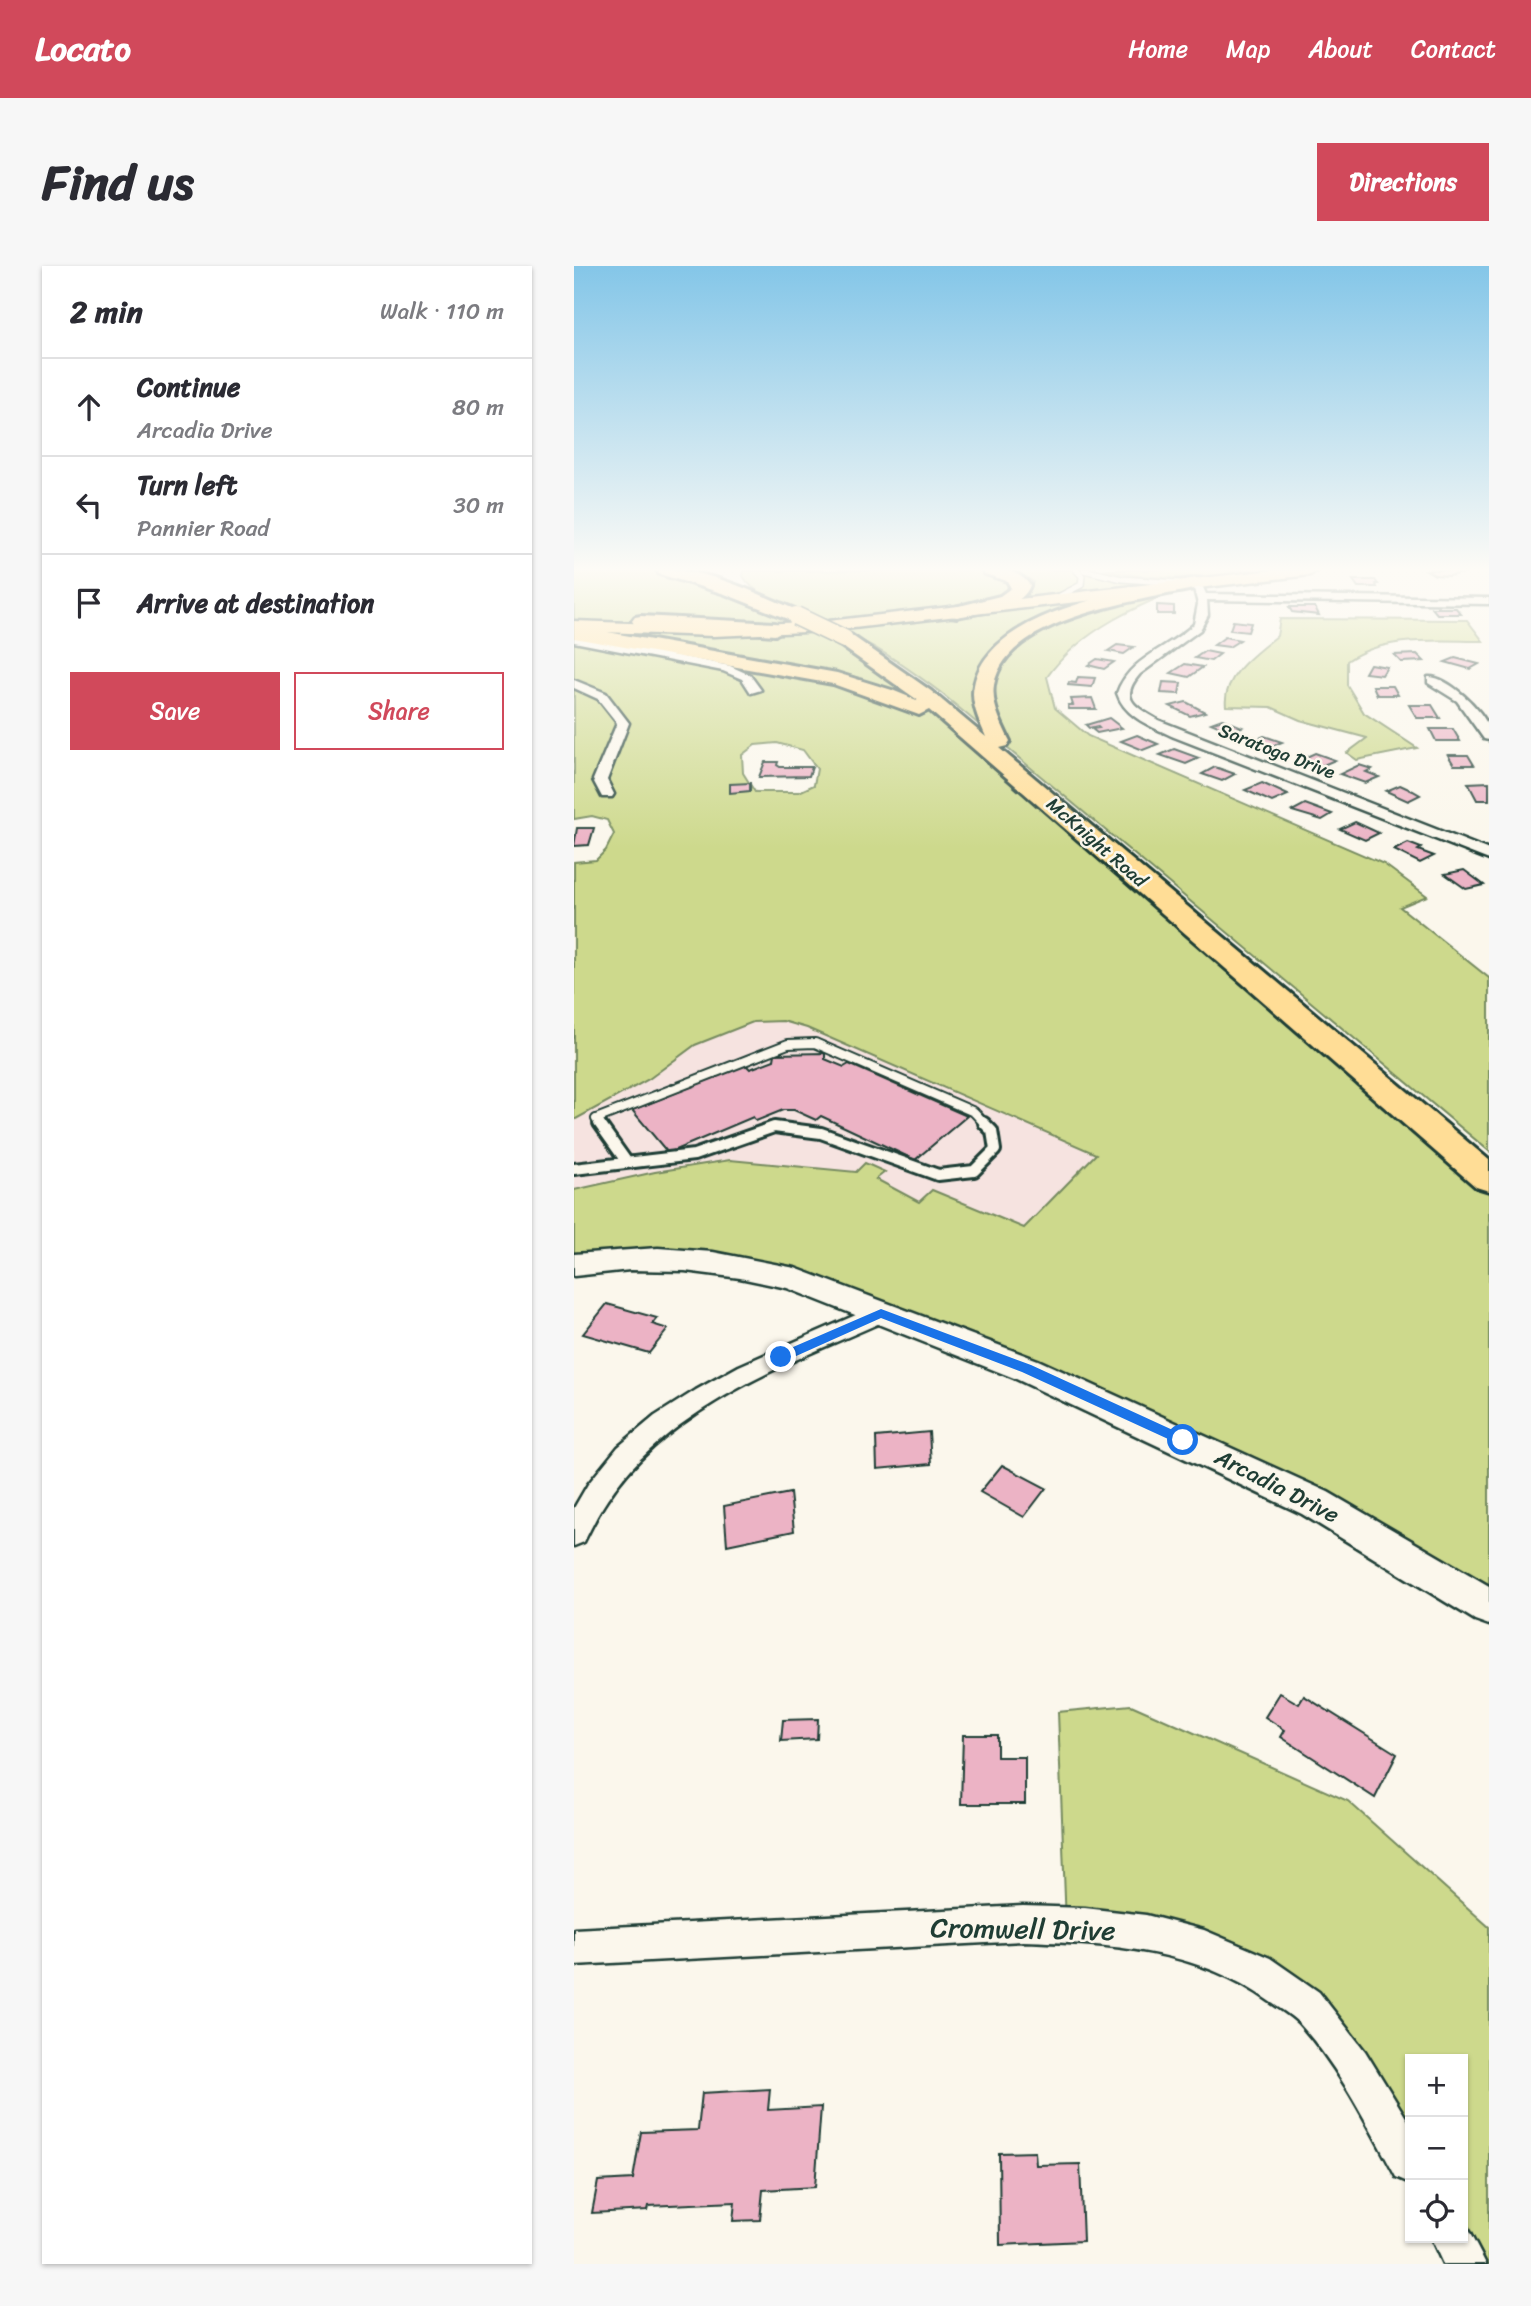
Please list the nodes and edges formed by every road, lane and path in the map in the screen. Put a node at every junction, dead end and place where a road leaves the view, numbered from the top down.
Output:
1 (701, 663) edge
2 (746, 663) edge
3 (883, 663) edge
4 (994, 663) edge
5 (1145, 663) edge
6 (1433, 680) dead end
7 (574, 684) edge
8 (755, 690) dead end
9 (1489, 736) edge
10 (990, 743) junction
11 (607, 794) dead end
12 (1489, 855) edge
13 (1489, 1151) edge
14 (626, 1161) junction
15 (574, 1169) edge
16 (1489, 1179) edge
17 (574, 1265) edge
18 (881, 1313) junction
19 (574, 1534) edge
20 (1489, 1606) edge
21 (574, 1947) edge
22 (1405, 2154) edge
23 (1454, 2243) edge
24 (1465, 2264) edge

1 - 8 street
2 - 10 highway
3 - 10 highway, McKnight Road, bridge
4 - 10 highway
5 - 12 street, Saratoga Drive
6 - 9 street
7 - 11 street
10 - 13 highway, McKnight Road
10 - 16 highway, McKnight Road
14 - 14 lane
14 - 15 lane
17 - 18 street, Arcadia Drive
18 - 19 street
18 - 20 street, Arcadia Drive
21 - 22 street, Cromwell Drive
23 - 24 street

